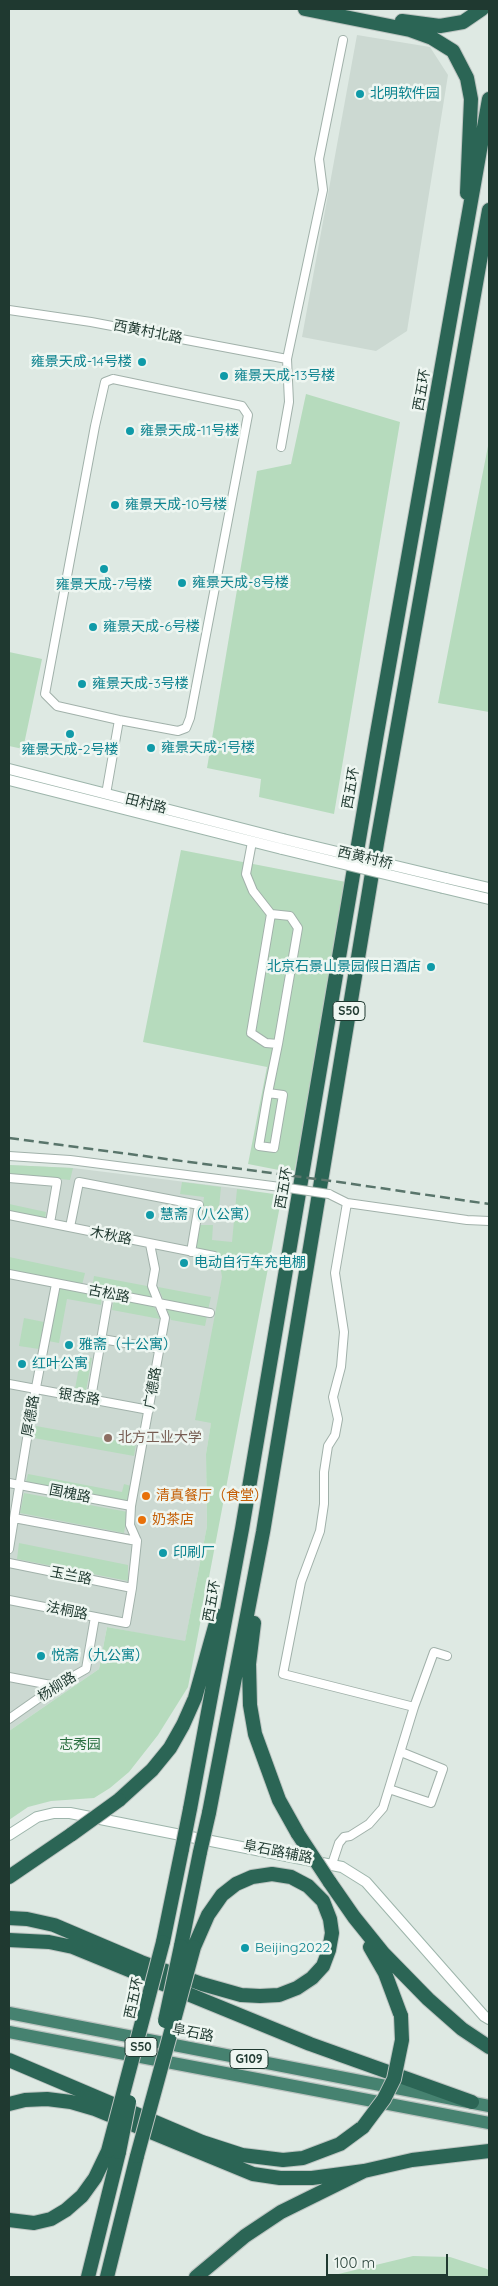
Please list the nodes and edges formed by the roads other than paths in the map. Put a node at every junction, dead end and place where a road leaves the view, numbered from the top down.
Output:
1 (305, 9) edge
2 (342, 9) edge
3 (482, 9) edge
4 (343, 40) dead end
5 (489, 99) edge
6 (489, 210) edge
7 (489, 216) edge
8 (467, 232) junction
9 (485, 236) junction
10 (9, 310) edge
11 (287, 359) junction
12 (281, 447) dead end
13 (119, 720) junction
14 (9, 769) edge
15 (9, 780) edge
16 (106, 794) junction
17 (252, 842) junction
18 (283, 844) junction
19 (444, 883) junction
20 (489, 888) edge
21 (489, 900) edge
22 (271, 914) junction
23 (278, 1044) junction
24 (268, 1093) junction
25 (9, 1156) edge
26 (9, 1178) edge
27 (347, 1203) junction
28 (9, 1215) edge
29 (489, 1221) edge
30 (50, 1223) junction
31 (70, 1227) junction
32 (150, 1244) junction
33 (191, 1252) junction
34 (214, 1256) dead end
35 (9, 1274) edge
36 (56, 1284) junction
37 (109, 1294) junction
38 (160, 1304) junction
39 (210, 1314) dead end
40 (102, 1339) junction
41 (160, 1349) junction
42 (9, 1384) edge
43 (36, 1389) junction
44 (90, 1398) junction
45 (149, 1410) junction
46 (9, 1483) edge
47 (20, 1485) junction
48 (131, 1506) junction
49 (14, 1518) junction
50 (242, 1529) junction
51 (263, 1532) junction
52 (137, 1541) junction
53 (9, 1549) edge
54 (9, 1564) edge
55 (132, 1588) junction
56 (9, 1600) edge
57 (96, 1617) junction
58 (126, 1623) joint
59 (447, 1656) dead end
60 (9, 1677) edge
61 (56, 1686) junction
62 (414, 1707) junction
63 (9, 1719) edge
64 (401, 1752) junction
65 (389, 1789) junction
66 (9, 1835) edge
67 (332, 1864) junction
68 (9, 1877) edge
69 (354, 1917) junction
70 (9, 1918) edge
71 (9, 1940) edge
72 (187, 1947) junction
73 (9, 2013) edge
74 (489, 2019) edge
75 (9, 2032) edge
76 (489, 2047) edge
77 (9, 2060) edge
78 (472, 2102) junction
79 (9, 2104) edge
80 (489, 2106) edge
81 (489, 2123) edge
82 (113, 2151) junction
83 (489, 2151) edge
84 (364, 2171) junction
85 (9, 2220) edge
86 (208, 2264) junction
87 (88, 2277) edge
88 (107, 2277) edge
89 (196, 2277) edge
90 (200, 2277) edge

1 - 8 highway
2 - 3 highway
4 - 11 street
5 - 8 highway, 西五环 / S50
6 - 9 highway, S50
7 - 9 highway
8 - 50 highway, 西五环 / S50
9 - 51 highway, S50
10 - 11 street, 西黄村北路
11 - 12 street
13 - 13 street
13 - 16 street
14 - 16 main road, 田村路
15 - 17 main road, 田村路
16 - 18 main road, 田村路
17 - 18 main road, 田村路
17 - 22 street
18 - 19 main road, 西黄村桥, bridge
19 - 20 main road
19 - 21 main road
22 - 23 street
22 - 23 street
23 - 24 street
24 - 24 street
25 - 27 street, bridge
26 - 30 street
27 - 29 street
27 - 62 street
28 - 30 street, 木秋路
30 - 31 street, 木秋路
31 - 32 street, 木秋路
31 - 33 street
32 - 33 street, 木秋路
32 - 38 street, 广德路
33 - 34 street, 木秋路
35 - 36 street, 古松路
36 - 37 street, 古松路
36 - 43 street, 厚德路
37 - 38 street, 古松路
37 - 40 street
38 - 39 street, 古松路
38 - 41 street, 广德路
40 - 41 street
40 - 44 street
41 - 45 street, 广德路
42 - 43 street, 银杏路
43 - 44 street, 银杏路
43 - 47 street, 厚德路
44 - 45 street, 银杏路
45 - 48 street, 广德路
46 - 47 street, 国槐路
47 - 48 street, 国槐路
47 - 49 street, 厚德路
48 - 52 street, 广德路
49 - 52 street
49 - 53 street, 厚德路
50 - 68 highway, bridge
50 - 82 highway, 西五环 / S50, bridge
51 - 69 highway, bridge
51 - 72 highway, S50, bridge
52 - 55 street, 广德路
54 - 55 street, 玉兰路
55 - 58 street, 广德路
56 - 57 street, 法桐路
57 - 58 street, 法桐路
57 - 61 street, 杨柳路
59 - 62 street
60 - 61 street
61 - 63 street, 杨柳路
62 - 64 street
64 - 65 street
64 - 65 street
65 - 67 street
66 - 67 main road, 阜石路辅路
67 - 74 main road, 阜石路辅路
69 - 76 highway
69 - 77 highway, bridge
70 - 72 highway
71 - 78 highway
72 - 88 highway, S50, bridge
73 - 78 highway, 阜石路 / G109
75 - 81 highway, G109
78 - 80 highway, 阜石路 / G109
79 - 84 highway
82 - 85 highway
82 - 87 highway
83 - 84 highway
84 - 86 highway
86 - 89 highway
86 - 90 highway

